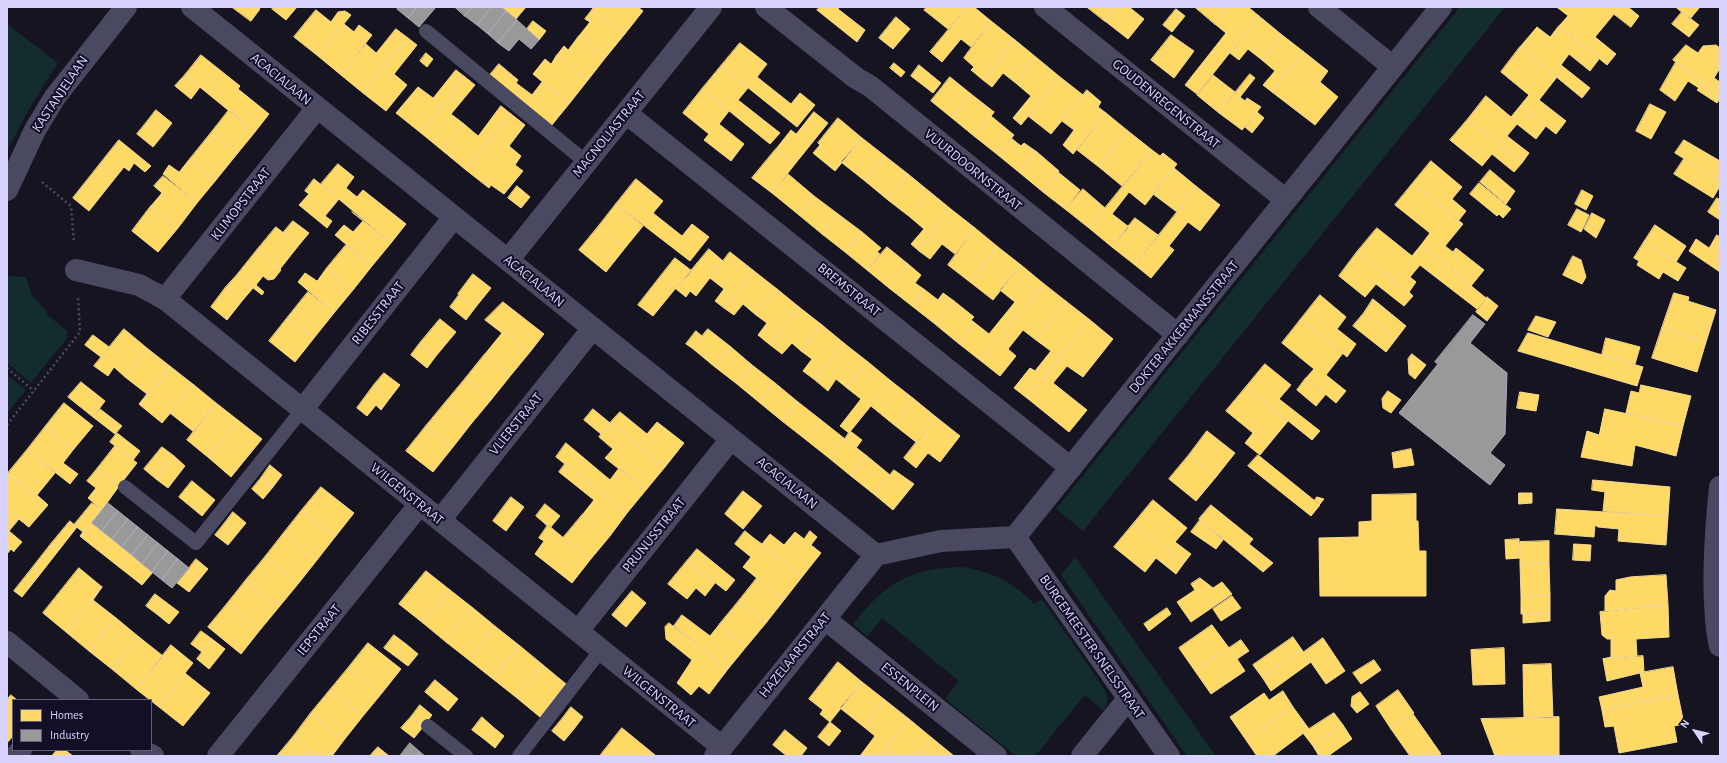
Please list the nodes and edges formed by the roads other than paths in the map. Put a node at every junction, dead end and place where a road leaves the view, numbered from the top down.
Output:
1 (126, 7) edge
2 (192, 7) edge
3 (766, 7) edge
4 (1045, 7) edge
5 (1319, 7) edge
6 (1442, 7) edge
7 (707, 8) edge
8 (426, 31) dead end
9 (1393, 67) junction
10 (317, 108) junction
11 (626, 113) junction
12 (586, 162) junction
13 (7, 190) edge
14 (1286, 200) junction
15 (454, 217) junction
16 (508, 260) junction
17 (76, 270) road end
18 (165, 299) junction
19 (593, 328) junction
20 (1178, 335) junction
21 (302, 410) junction
22 (731, 438) junction
23 (1071, 468) junction
24 (1720, 487) edge
25 (125, 488) dead end
26 (420, 504) junction
27 (440, 520) junction
28 (1015, 537) junction
29 (876, 555) junction
30 (825, 619) junction
31 (578, 631) junction
32 (7, 642) edge
33 (1720, 646) edge
34 (602, 650) junction
35 (69, 697) edge
36 (1128, 699) junction
37 (428, 726) dead end
38 (143, 751) edge
39 (718, 752) edge
40 (153, 756) edge
41 (218, 756) edge
42 (466, 756) edge
43 (518, 756) edge
44 (996, 756) edge
45 (1082, 756) edge
46 (1168, 756) edge

1 - 13 street, KASTANJELAAN
2 - 10 street, ACACIALAAN
3 - 20 street, VUURDOORNSTRAAT
4 - 14 street, GOUDENREGENSTRAAT
5 - 9 street
6 - 9 street, DOKTER AKKERMANSSTRAAT
7 - 11 street, MAGNOLIASTRAAT
8 - 12 lane
9 - 14 street, DOKTER AKKERMANSSTRAAT
10 - 15 street, ACACIALAAN
10 - 18 street, KLIMOPSTRAAT
11 - 12 street, MAGNOLIASTRAAT
11 - 23 street, BREMSTRAAT
12 - 16 street, MAGNOLIASTRAAT
14 - 20 street, DOKTER AKKERMANSSTRAAT
15 - 16 street, ACACIALAAN
15 - 21 street, RIBESSTRAAT
16 - 19 street, ACACIALAAN
17 - 18 street, WILGENSTRAAT
18 - 21 street, WILGENSTRAAT
19 - 22 street, ACACIALAAN
19 - 27 street, VLIERSTRAAT
20 - 23 street, DOKTER AKKERMANSSTRAAT
21 - 25 lane
21 - 26 street, WILGENSTRAAT
22 - 29 street, ACACIALAAN
22 - 31 street, PRUNUSSTRAAT
23 - 28 street, DOKTER AKKERMANSSTRAAT
24 - 33 street
26 - 27 street, WILGENSTRAAT
26 - 41 street, IEPSTRAAT
27 - 31 street, WILGENSTRAAT
28 - 29 street
28 - 36 street, BURGEMEESTER SNELSSTRAAT
29 - 30 street, HAZELAARSTRAAT
30 - 39 street, HAZELAARSTRAAT
30 - 44 street, ESSENPLEIN
31 - 34 street, WILGENSTRAAT
32 - 35 street
34 - 39 street, WILGENSTRAAT
34 - 43 lane
36 - 45 street
36 - 46 street, BURGEMEESTER SNELSSTRAAT
37 - 42 lane
38 - 40 street

